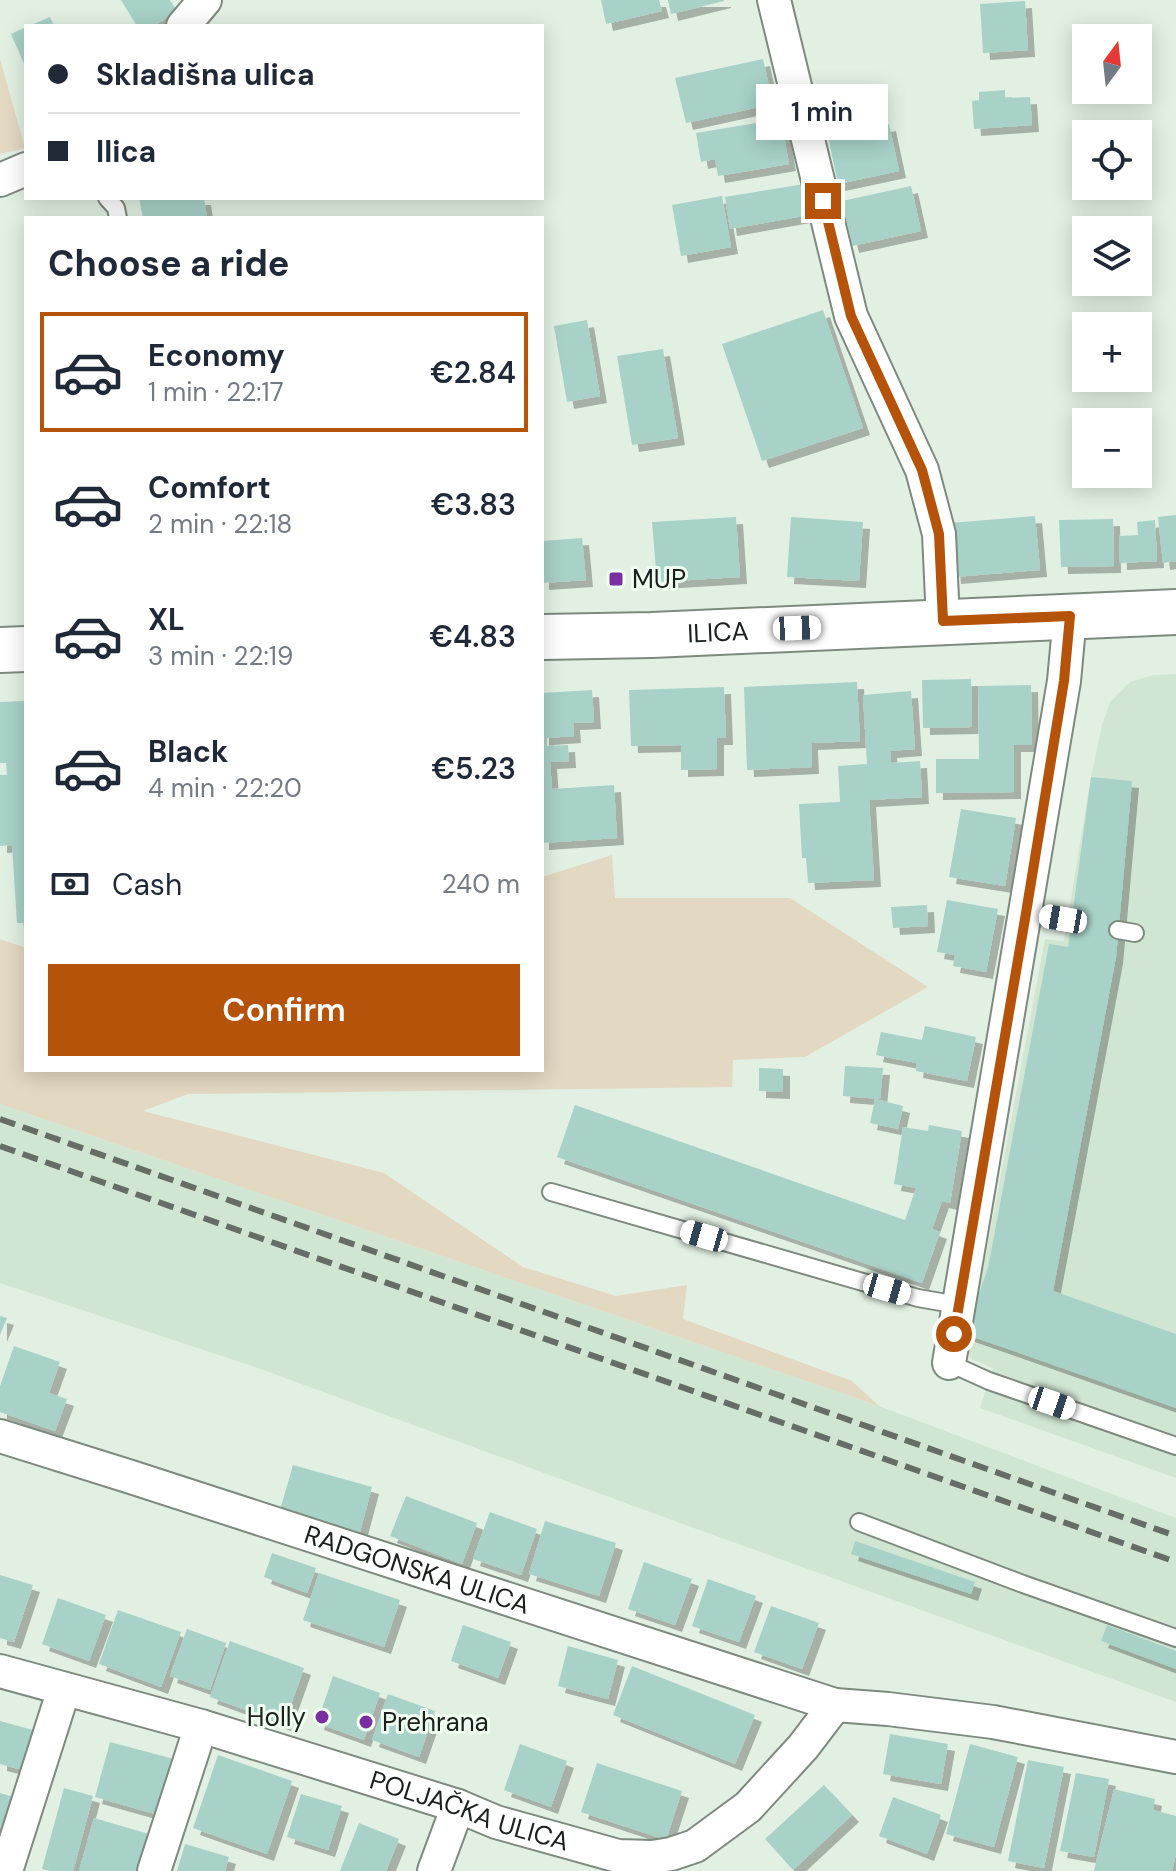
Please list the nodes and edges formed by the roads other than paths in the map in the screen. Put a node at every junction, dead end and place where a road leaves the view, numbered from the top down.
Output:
1 (205, 0) edge
2 (774, 0) edge
3 (185, 24) edge
4 (24, 170) edge
5 (0, 180) edge
6 (1176, 612) edge
7 (1070, 616) junction
8 (943, 621) junction
9 (544, 637) edge
10 (24, 649) edge
11 (0, 650) edge
12 (1026, 913) junction
13 (1071, 920) dead end
14 (551, 1192) dead end
15 (958, 1305) junction
16 (949, 1363) joint
17 (0, 1436) edge
18 (1176, 1446) edge
19 (859, 1522) dead end
20 (1176, 1638) edge
21 (0, 1671) edge
22 (64, 1689) junction
23 (835, 1705) junction
24 (201, 1726) junction
25 (1176, 1757) edge
26 (458, 1806) junction
27 (6, 1871) edge
28 (154, 1871) edge
29 (434, 1871) edge

1 - 3 street
2 - 8 street
4 - 5 street
6 - 7 main road, ILICA
7 - 8 main road, ILICA
7 - 12 street
8 - 9 main road, ILICA
10 - 11 main road
12 - 13 lane
12 - 15 street
14 - 15 lane
15 - 16 street
16 - 18 lane
17 - 23 street, RADGONSKA ULICA
19 - 20 lane
21 - 22 street, POLJAČKA ULICA
22 - 24 street, POLJAČKA ULICA
22 - 27 street
23 - 25 street
23 - 26 street, POLJAČKA ULICA
24 - 26 street, POLJAČKA ULICA
24 - 28 street
26 - 29 street

